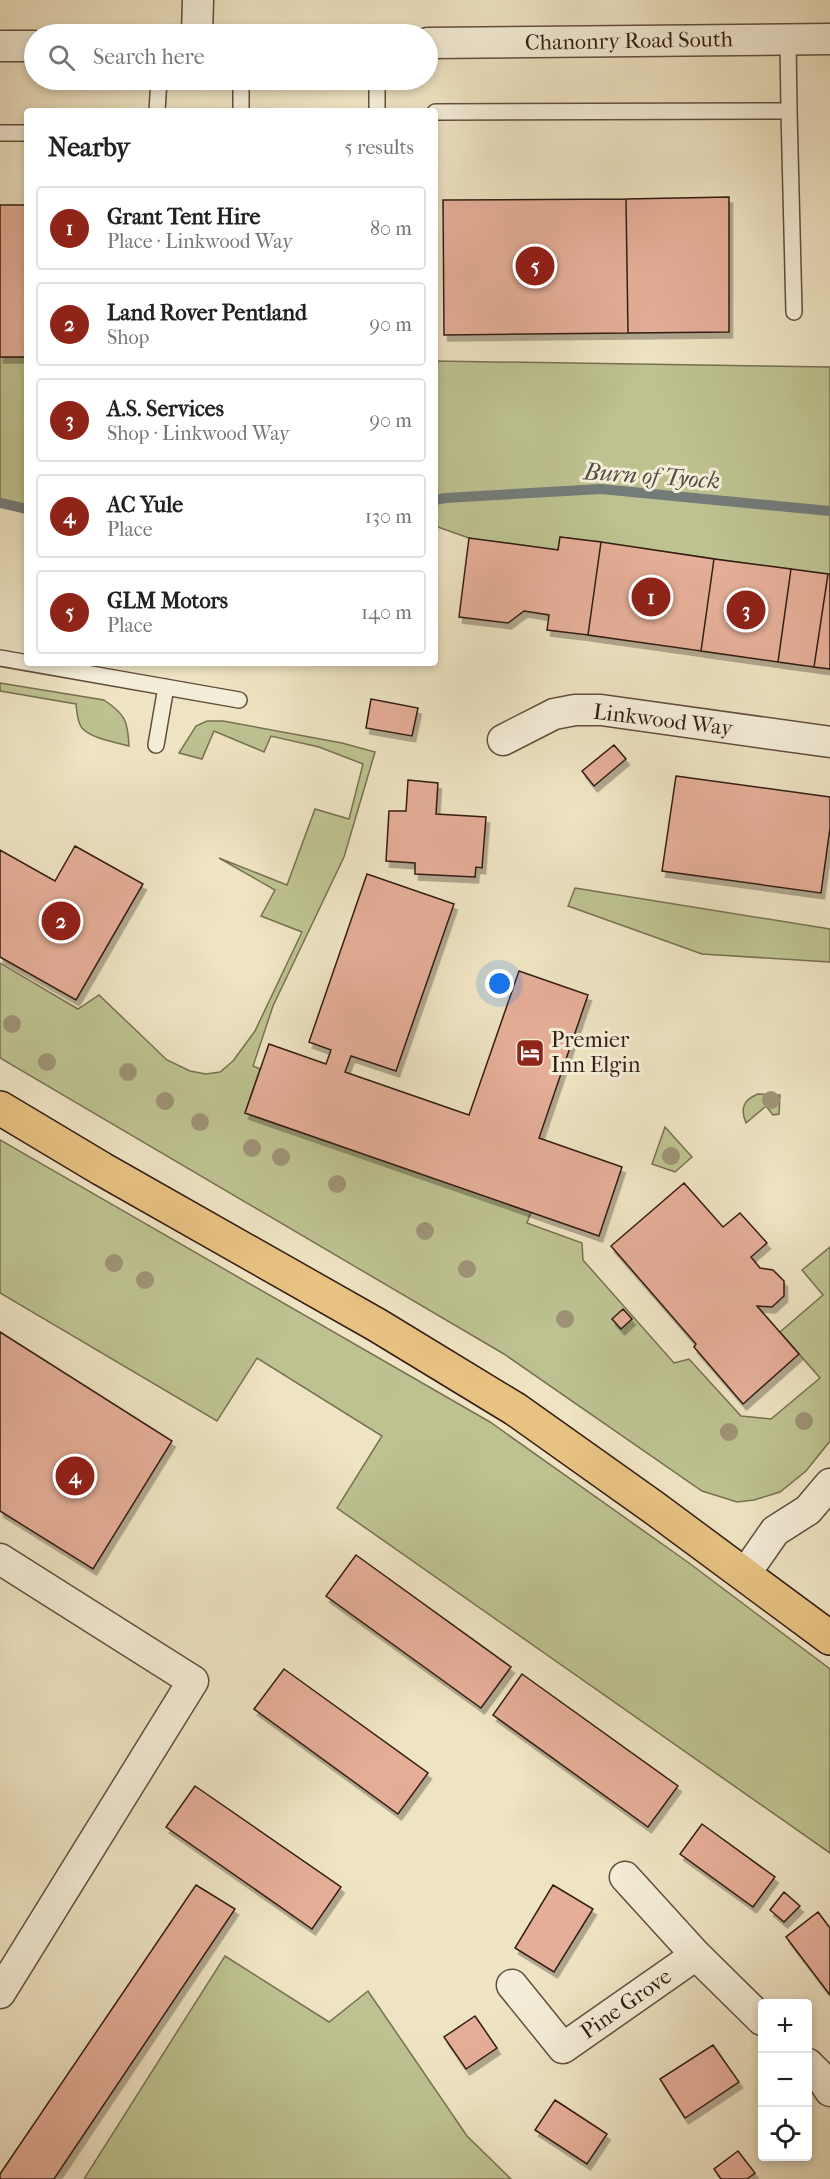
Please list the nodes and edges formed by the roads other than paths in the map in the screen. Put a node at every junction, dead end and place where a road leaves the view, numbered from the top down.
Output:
1 (198, 0) edge
2 (197, 24) edge
3 (830, 39) edge
4 (788, 40) junction
5 (438, 43) edge
6 (0, 46) edge
7 (24, 46) edge
8 (158, 90) edge
9 (241, 90) edge
10 (376, 90) edge
11 (157, 108) edge
12 (241, 108) edge
13 (377, 108) edge
14 (789, 111) junction
15 (438, 112) edge
16 (0, 133) edge
17 (24, 133) edge
18 (794, 312) dead end
19 (0, 658) edge
20 (24, 662) edge
21 (46, 666) edge
22 (165, 687) junction
23 (239, 700) dead end
24 (503, 740) dead end
25 (830, 742) edge
26 (156, 745) dead end
27 (0, 1108) edge
28 (830, 1484) edge
29 (0, 1559) edge
30 (745, 1574) junction
31 (830, 1638) edge
32 (625, 1877) dead end
33 (696, 1955) junction
34 (512, 1985) dead end
35 (0, 1993) edge
36 (758, 2016) edge
37 (812, 2069) edge
38 (830, 2091) edge

1 - 2 street
3 - 4 street, Chanonry Road South
4 - 5 street, Chanonry Road South
4 - 14 lane
6 - 7 street
8 - 11 lane
9 - 12 lane
10 - 13 lane
14 - 15 lane
14 - 18 lane
16 - 17 lane
19 - 20 lane
21 - 22 lane
22 - 23 lane
22 - 26 lane
24 - 25 street, Linkwood Way
27 - 30 highway
28 - 30 street
29 - 35 street
30 - 31 highway
32 - 33 street, Pine Grove
33 - 34 street, Pine Grove
33 - 36 street, Pine Grove
37 - 38 street

